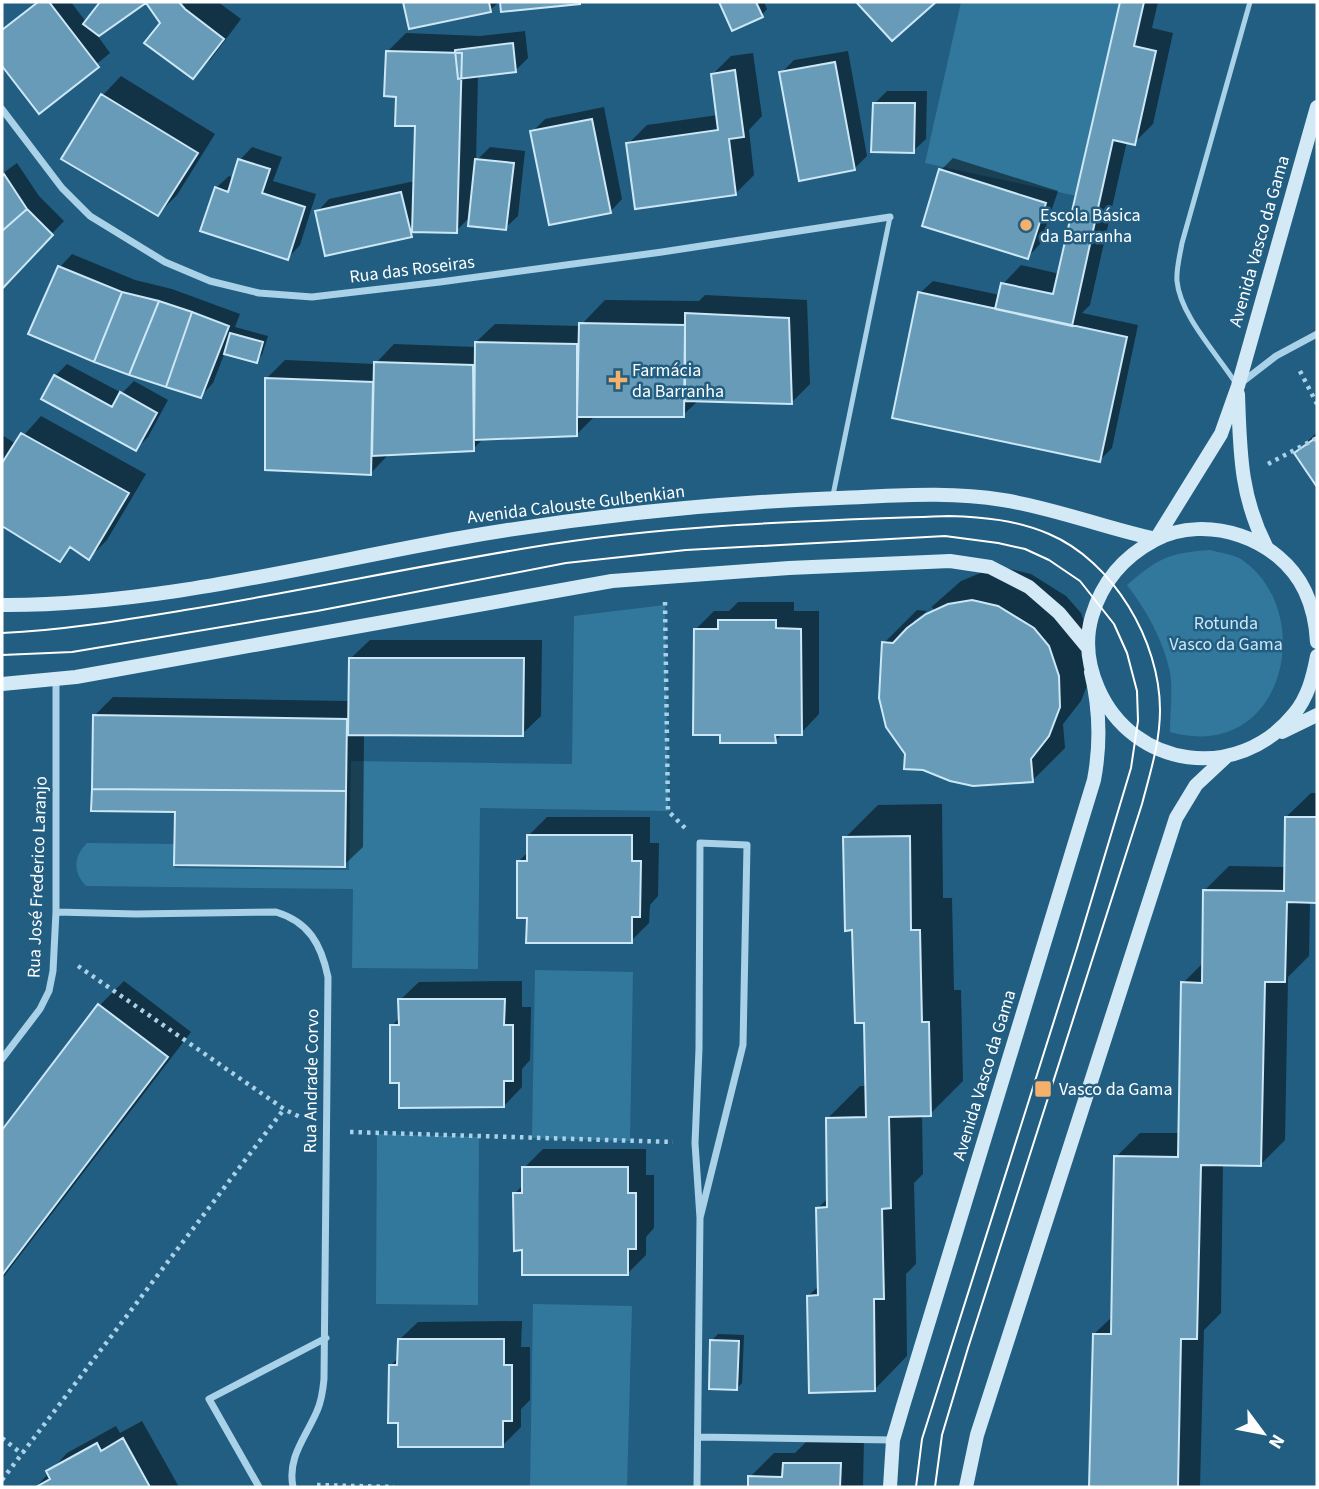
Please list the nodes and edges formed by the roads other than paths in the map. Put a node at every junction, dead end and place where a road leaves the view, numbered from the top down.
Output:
1 (1250, 2) edge
2 (1317, 107) edge
3 (2, 109) edge
4 (890, 217) joint
5 (1317, 334) edge
6 (1238, 386) junction
7 (832, 499) junction
8 (1156, 539) junction
9 (1267, 548) junction
10 (1305, 589) junction
11 (2, 605) edge
12 (1317, 606) edge
13 (1317, 642) edge
14 (1088, 648) junction
15 (1317, 656) edge
16 (1091, 672) junction
17 (56, 681) junction
18 (2, 684) edge
19 (1317, 715) edge
20 (1271, 737) junction
21 (1226, 757) junction
22 (56, 912) junction
23 (2, 1059) edge
24 (700, 1218) junction
25 (326, 1338) junction
26 (698, 1437) junction
27 (893, 1440) junction
28 (292, 1486) edge
29 (259, 1487) edge
30 (697, 1487) edge
31 (890, 1487) edge
32 (966, 1487) edge

1 - 6 lane
2 - 6 main road, Avenida Vasco da Gama
3 - 4 street, Rua das Roseiras
4 - 7 lane
5 - 6 street
6 - 8 main road, Avenida Vasco da Gama
6 - 9 main road, Avenida Vasco da Gama
7 - 8 main road, Avenida Calouste Gulbenkian
7 - 11 main road, Avenida Calouste Gulbenkian
8 - 9 main road
8 - 14 main road
9 - 10 main road
10 - 12 main road
10 - 13 main road
14 - 16 main road
14 - 17 main road
15 - 20 main road
16 - 21 main road
16 - 27 main road, Avenida Vasco da Gama
17 - 18 main road
17 - 22 street, Rua José Frederico Laranjo
19 - 20 main road
20 - 21 main road
21 - 32 main road
22 - 23 street, Rua José Frederico Laranjo
22 - 25 street, Rua Andrade Corvo
24 - 24 street
24 - 26 street
25 - 28 street, Rua Andrade Corvo
25 - 29 street
26 - 27 street
26 - 30 street
27 - 31 main road, Avenida Vasco da Gama

